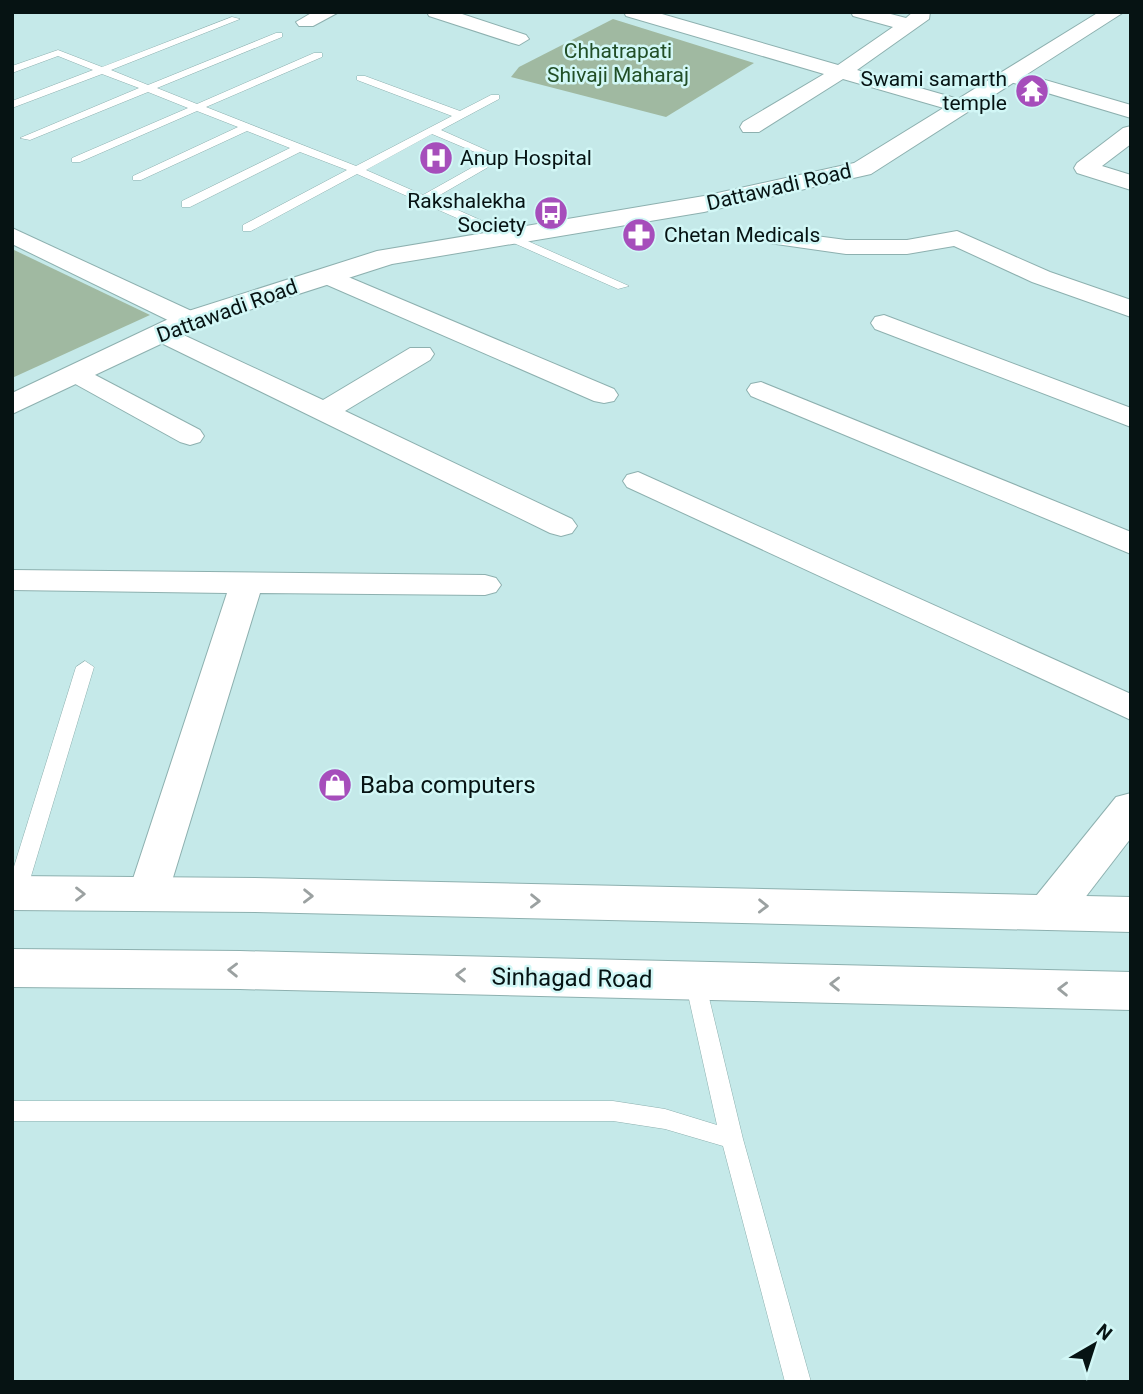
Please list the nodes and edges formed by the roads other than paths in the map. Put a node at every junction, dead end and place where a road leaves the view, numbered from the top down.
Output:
1 (330, 12) edge
2 (436, 12) edge
3 (633, 12) edge
4 (860, 12) edge
5 (1114, 12) edge
6 (235, 19) dead end
7 (917, 19) edge
8 (306, 22) dead end
9 (279, 35) dead end
10 (519, 39) dead end
11 (318, 55) dead end
12 (12, 70) edge
13 (103, 71) junction
14 (841, 72) junction
15 (1010, 76) junction
16 (362, 78) dead end
17 (148, 88) junction
18 (495, 97) dead end
19 (12, 105) edge
20 (196, 107) junction
21 (961, 107) junction
22 (1131, 112) edge
23 (460, 115) junction
24 (247, 127) junction
25 (751, 127) dead end
26 (431, 130) junction
27 (1131, 133) edge
28 (26, 138) dead end
29 (300, 148) junction
30 (76, 160) dead end
31 (355, 169) junction
32 (136, 178) dead end
33 (1131, 183) edge
34 (424, 199) junction
35 (186, 204) dead end
36 (247, 228) dead end
37 (12, 235) edge
38 (510, 237) junction
39 (778, 239) dead end
40 (327, 276) junction
41 (623, 286) dead end
42 (1131, 309) edge
43 (189, 320) junction
44 (884, 323) dead end
45 (162, 333) junction
46 (419, 354) dead end
47 (78, 374) junction
48 (761, 390) dead end
49 (604, 395) dead end
50 (12, 405) edge
51 (325, 411) junction
52 (1131, 418) edge
53 (190, 436) dead end
54 (638, 481) dead end
55 (561, 526) dead end
56 (1131, 544) edge
57 (12, 580) edge
58 (247, 582) junction
59 (485, 585) dead end
60 (85, 667) dead end
61 (1131, 708) edge
62 (1131, 808) edge
63 (14, 893) edge
64 (148, 894) junction
65 (1048, 913) junction
66 (1131, 915) edge
67 (12, 968) edge
68 (695, 981) junction
69 (1131, 991) edge
70 (12, 1111) edge
71 (732, 1139) junction
72 (798, 1382) edge

1 - 8 street
2 - 10 street
3 - 14 street
4 - 7 street
5 - 15 street, Dattawadi Road
6 - 13 lane
7 - 14 street
9 - 17 lane
11 - 20 lane
12 - 13 lane
13 - 17 lane
13 - 19 lane
14 - 21 street
14 - 25 street
15 - 21 street, Dattawadi Road
15 - 22 street
16 - 23 lane
17 - 20 lane
17 - 28 lane
18 - 23 lane
20 - 24 lane
20 - 30 lane
21 - 38 street, Dattawadi Road
23 - 26 lane
24 - 29 lane
24 - 32 lane
26 - 31 lane
26 - 34 lane
27 - 33 street
29 - 31 lane
29 - 35 lane
31 - 34 lane
31 - 36 lane
34 - 38 lane
37 - 43 street
38 - 40 street, Dattawadi Road
38 - 41 lane
39 - 42 street
40 - 43 street, Dattawadi Road
40 - 49 street
43 - 45 street, Dattawadi Road
44 - 52 street
45 - 47 street, Dattawadi Road
45 - 51 street
46 - 51 street
47 - 50 street, Dattawadi Road
47 - 53 street
48 - 56 street
51 - 55 street
54 - 61 street
57 - 58 street
58 - 59 street
58 - 64 street
60 - 63 lane
62 - 65 street
63 -> 64 street
64 -> 65 street
65 - 66 street
68 -> 67 street, Sinhagad Road
69 -> 68 street, Sinhagad Road
68 - 71 lane
70 - 71 lane
71 - 72 lane

